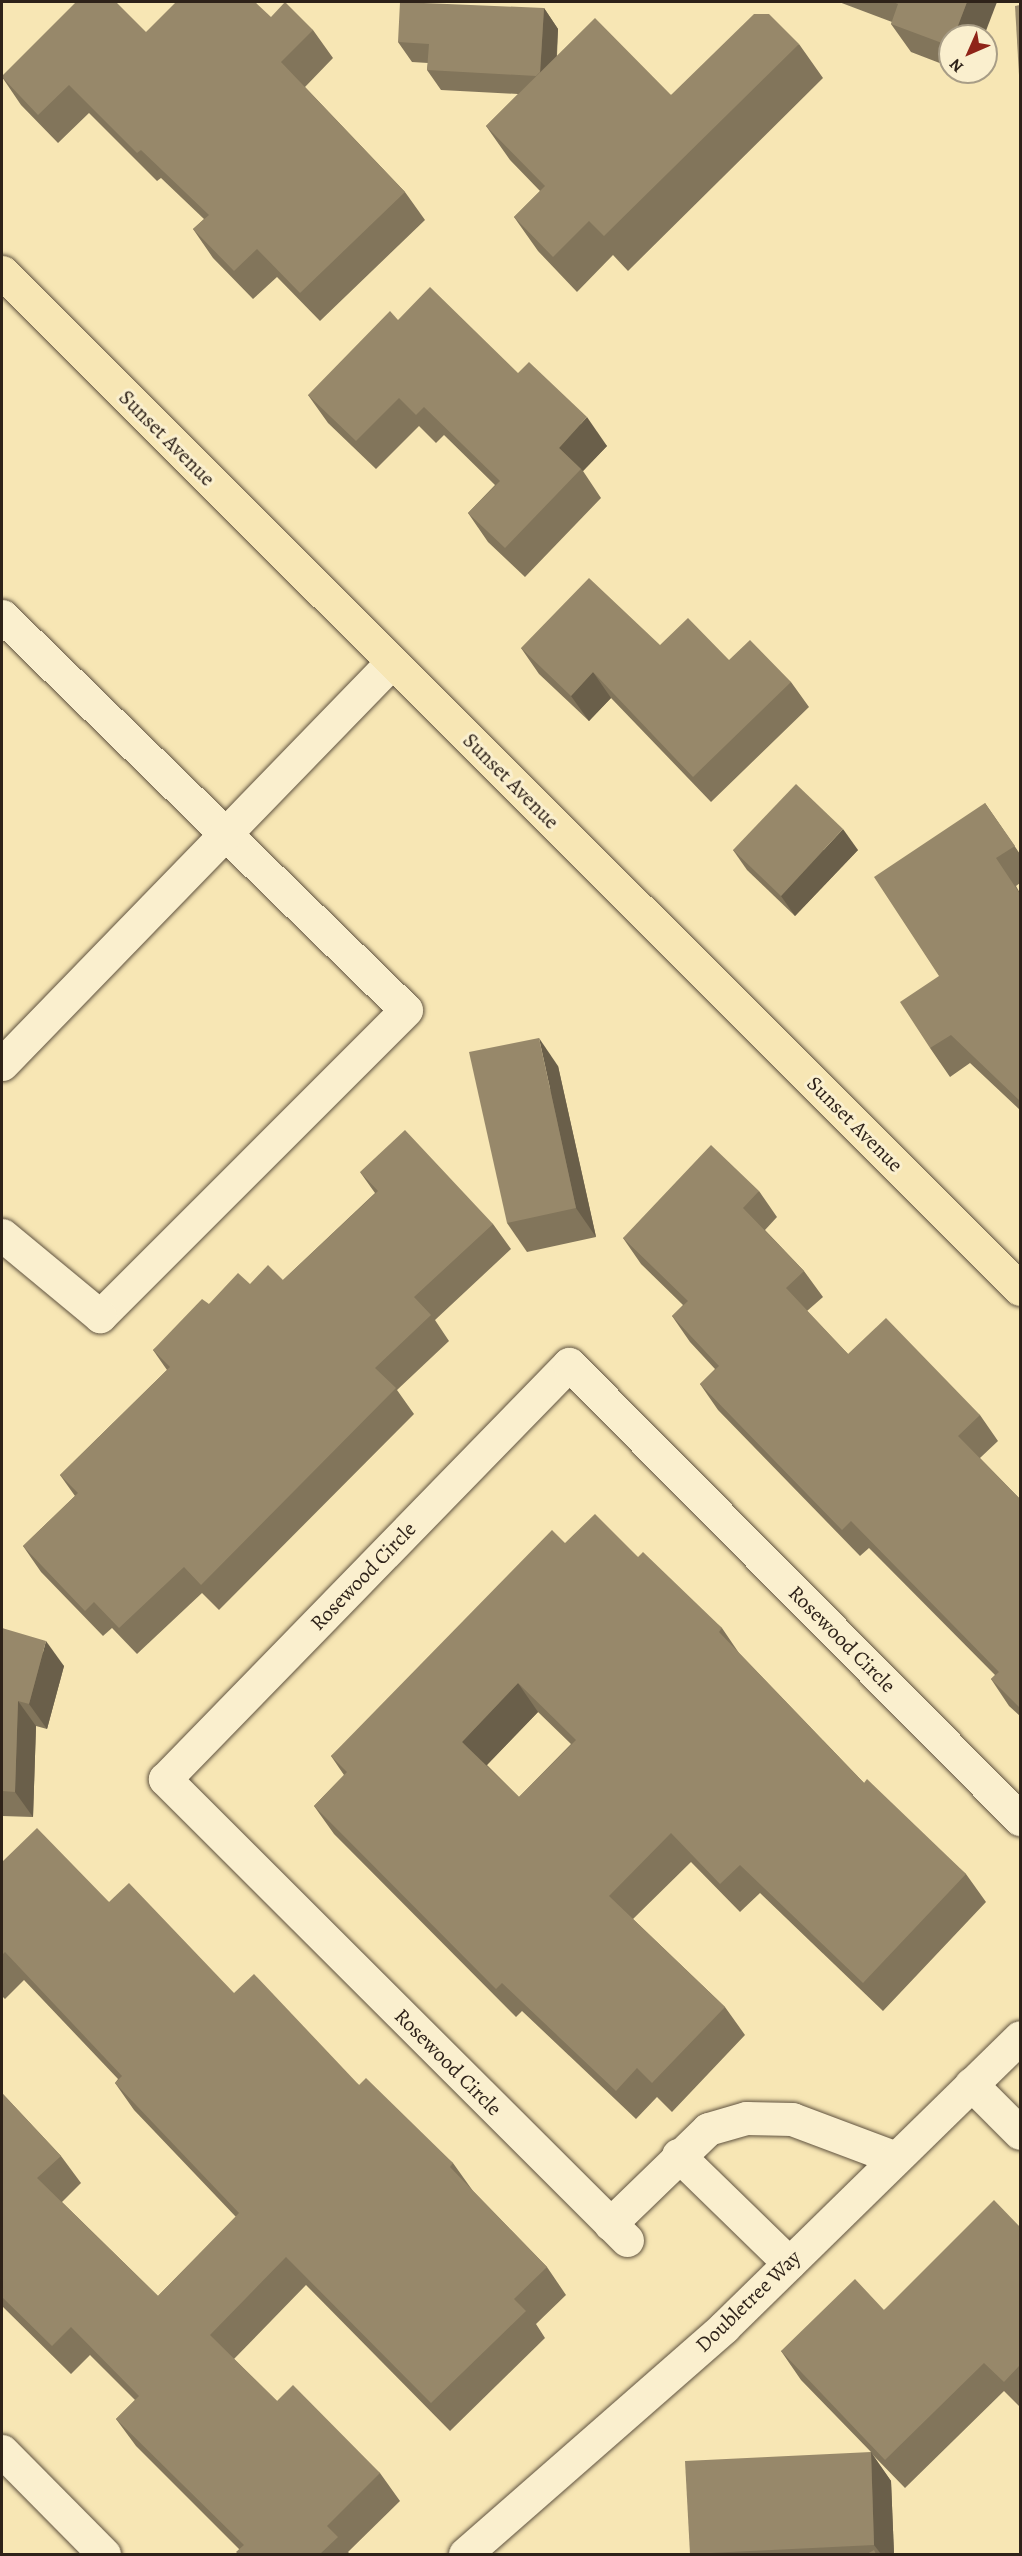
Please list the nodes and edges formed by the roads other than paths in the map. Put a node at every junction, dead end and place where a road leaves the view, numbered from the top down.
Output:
1 (2, 273) edge
2 (2, 616) edge
3 (392, 662) junction
4 (225, 834) junction
5 (2, 1064) edge
6 (2, 1235) edge
7 (1020, 1289) edge
8 (1020, 1819) edge
9 (1018, 2044) edge
10 (971, 2084) junction
11 (1020, 2133) edge
12 (678, 2155) junction
13 (896, 2158) junction
14 (789, 2263) junction
15 (2, 2451) edge
16 (104, 2554) edge
17 (465, 2554) edge

1 - 3 main road, Sunset Avenue
2 - 4 street
3 - 4 street
3 - 7 main road, Sunset Avenue
4 - 5 street
4 - 6 street
8 - 12 street, Rosewood Circle
9 - 10 street, Doubletree Way
10 - 11 street
10 - 13 street, Doubletree Way
12 - 13 street
12 - 14 street
13 - 14 street, Doubletree Way
14 - 17 street, Doubletree Way
15 - 16 street

